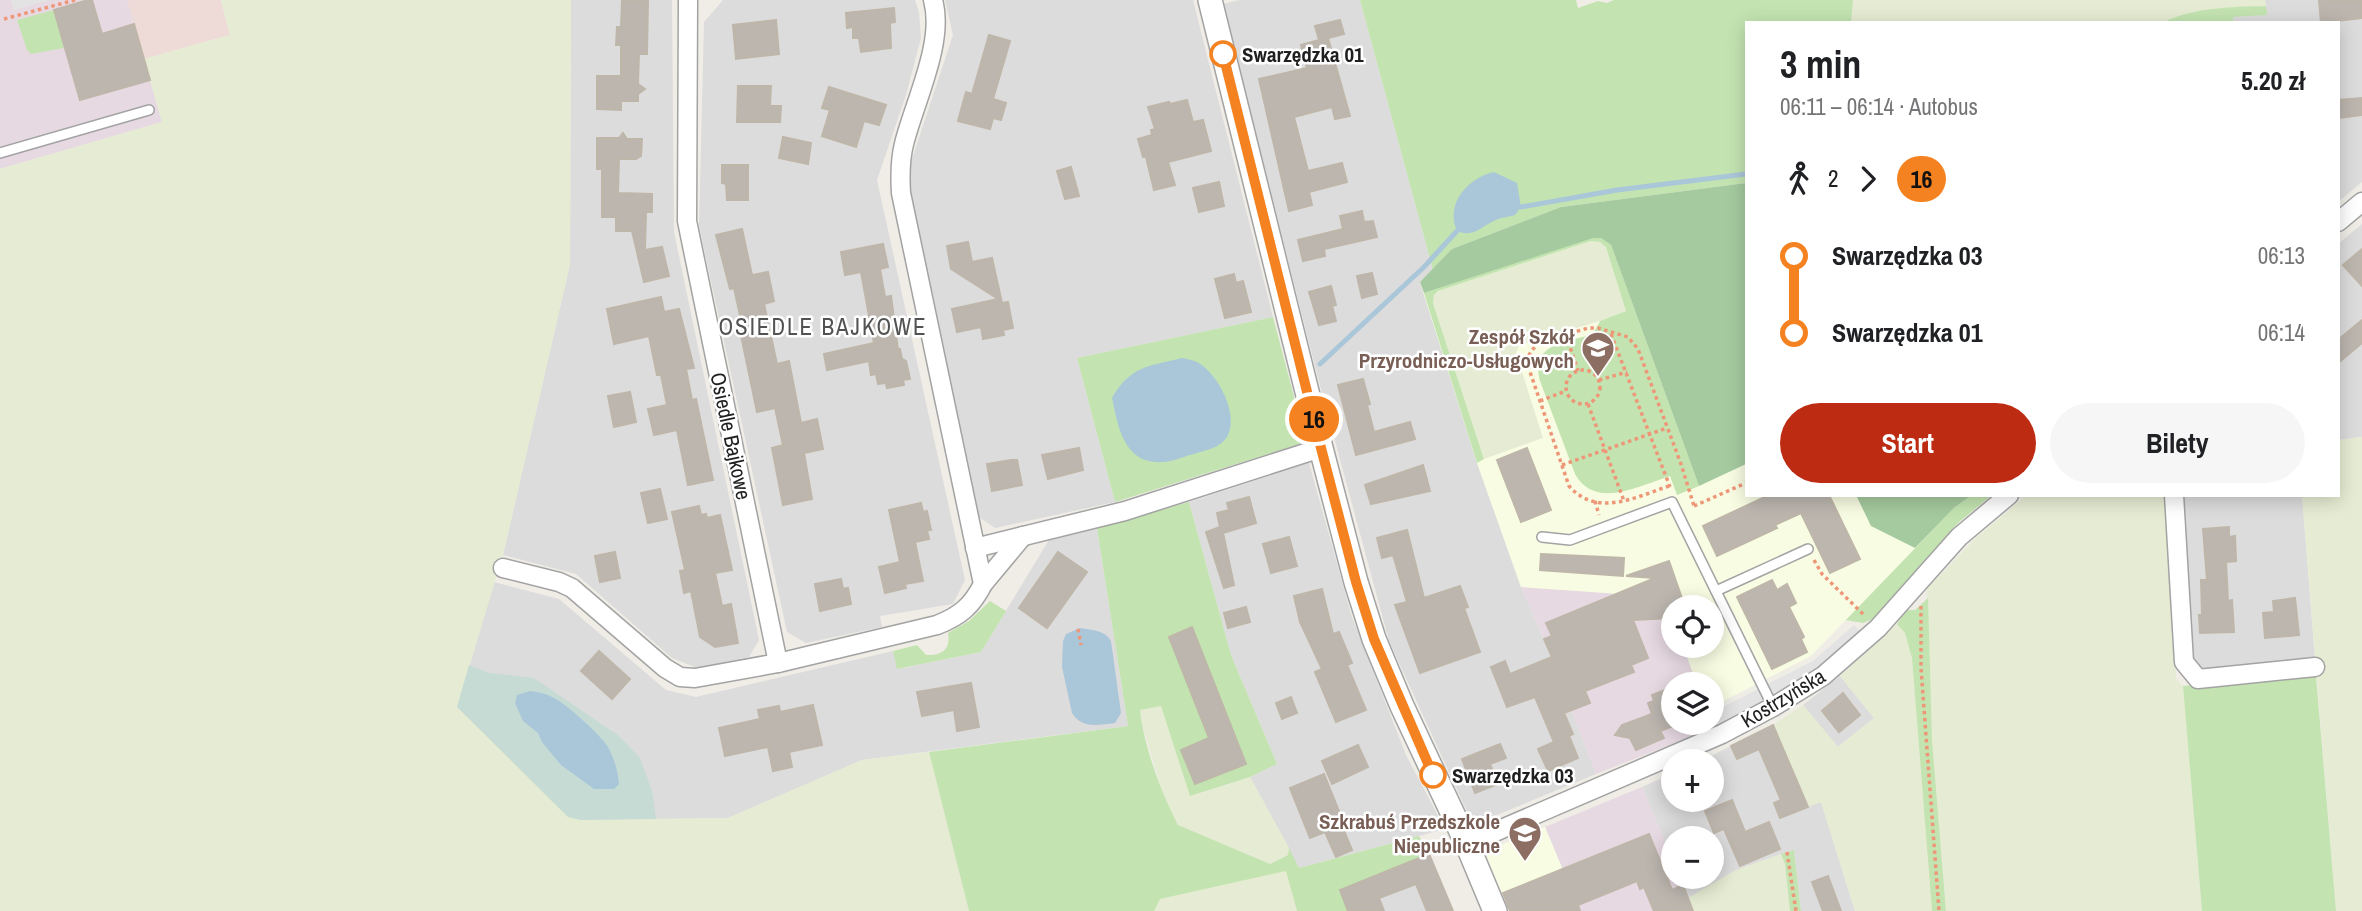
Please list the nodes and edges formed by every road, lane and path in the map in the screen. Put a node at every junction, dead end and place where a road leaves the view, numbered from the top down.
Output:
1 (75, 0) edge
2 (688, 0) edge
3 (933, 0) edge
4 (1210, 0) edge
5 (4, 19) dead end
6 (149, 110) dead end
7 (0, 153) edge
8 (2362, 202) edge
9 (2340, 220) edge
10 (1610, 332) junction
11 (1566, 335) junction
12 (1578, 371) junction
13 (1627, 372) junction
14 (1599, 380) junction
15 (1566, 391) junction
16 (1540, 401) junction
17 (1588, 404) junction
18 (1667, 428) junction
19 (1650, 434) junction
20 (1321, 448) junction
21 (1605, 449) junction
22 (1562, 464) junction
23 (1745, 483) edge
24 (1670, 486) junction
25 (2007, 497) edge
26 (2174, 497) edge
27 (1624, 501) junction
28 (1672, 502) junction
29 (1694, 506) junction
30 (1678, 513) junction
31 (1023, 536) junction
32 (1542, 537) dead end
33 (975, 548) junction
34 (1808, 549) joint
35 (503, 568) dead end
36 (983, 584) junction
37 (1716, 591) junction
38 (1909, 592) junction
39 (1878, 628) junction
40 (1078, 629) dead end
41 (1081, 645) dead end
42 (778, 663) junction
43 (2315, 667) dead end
44 (1773, 707) junction
45 (1467, 844) junction
46 (1787, 852) dead end
47 (1494, 911) edge
48 (1796, 911) edge
49 (1939, 911) edge

1 - 5 path
2 - 42 street, Osiedle Bajkowe
3 - 33 street
4 - 20 street
6 - 7 lane
8 - 9 street
10 - 11 path
10 - 13 path
10 - 18 path
11 - 12 path
11 - 16 path
12 - 14 path
12 - 15 path
13 - 14 path
13 - 19 path
14 - 17 path
15 - 16 path
15 - 17 path
16 - 22 path
17 - 21 path
18 - 19 path
18 - 29 path
19 - 21 path
19 - 24 path
20 - 31 street
20 - 45 street
21 - 22 path
21 - 27 path
22 - 27 path
23 - 29 path
24 - 27 path
24 - 28 path
25 - 38 street, Kostrzyńska
26 - 43 street
28 - 30 lane
28 - 32 lane
29 - 30 path
30 - 37 lane
31 - 33 street
31 - 36 street
33 - 36 street
34 - 37 lane
34 - 39 path
35 - 42 street
36 - 42 street
37 - 44 lane
38 - 39 street, Kostrzyńska
38 - 49 path
39 - 44 street, Kostrzyńska
40 - 41 path
44 - 45 street, Kostrzyńska
45 - 47 street
46 - 48 path

